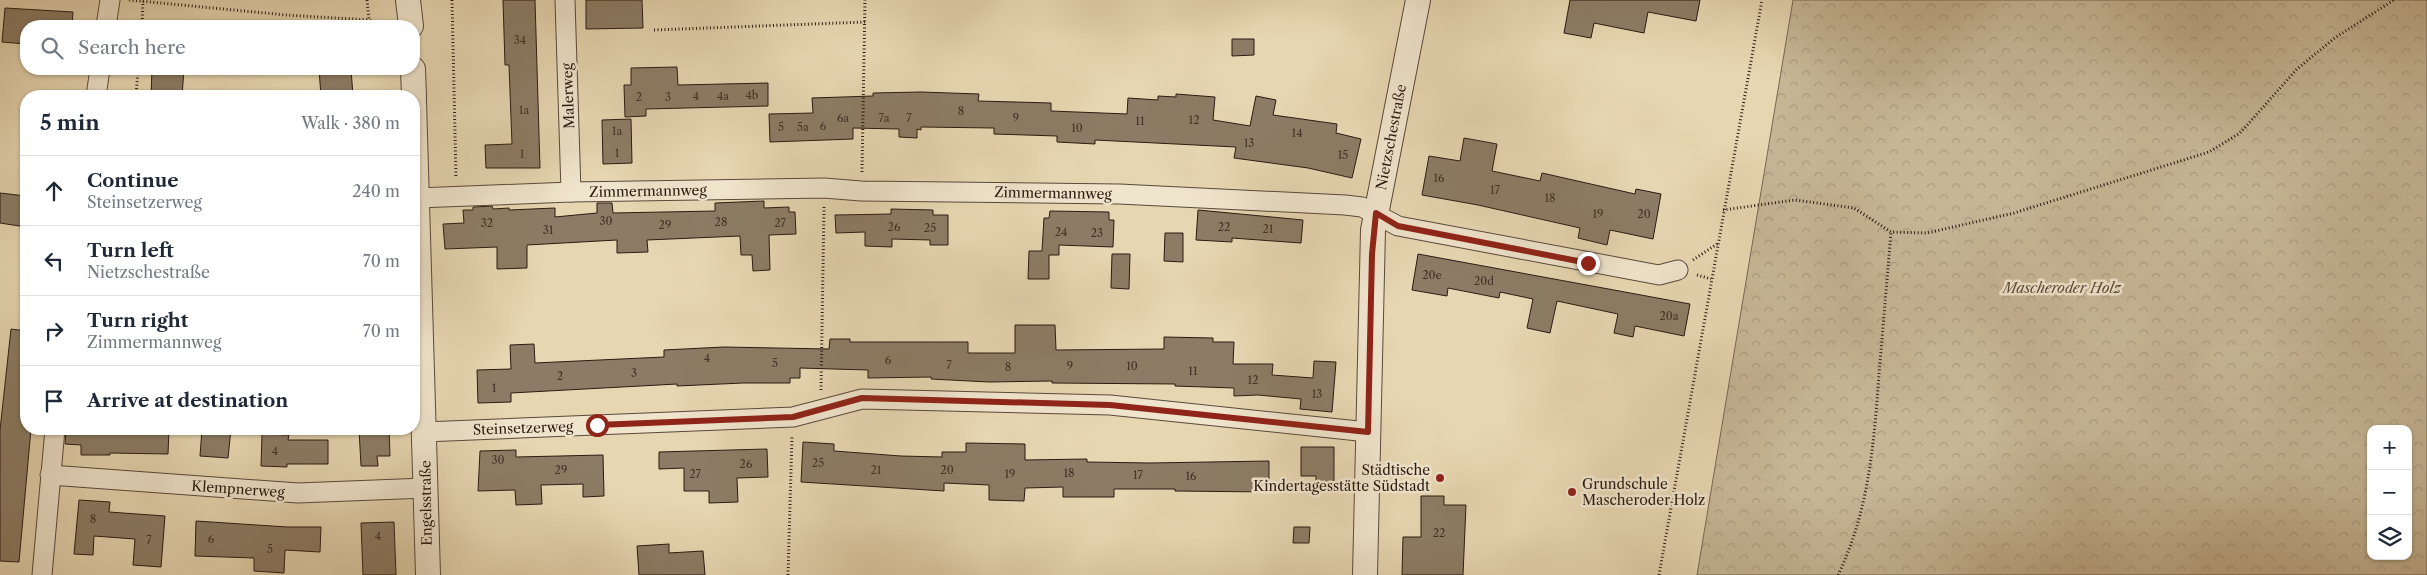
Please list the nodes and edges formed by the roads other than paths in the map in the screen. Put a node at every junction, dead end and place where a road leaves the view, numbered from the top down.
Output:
1 (110, 0) edge
2 (565, 0) edge
3 (1418, 0) edge
4 (107, 20) edge
5 (99, 75) edge
6 (413, 75) edge
7 (97, 90) edge
8 (414, 90) edge
9 (571, 192) junction
10 (420, 198) edge
11 (1376, 213) junction
12 (1678, 270) road end
13 (420, 345) edge
14 (424, 432) junction
15 (1368, 432) junction
16 (54, 435) edge
17 (50, 475) junction
18 (426, 488) junction
19 (42, 575) edge
20 (428, 575) edge
21 (1365, 575) edge

1 - 4 street
2 - 9 street, Malerweg
3 - 11 street, Nietzschestraße
5 - 7 street
6 - 8 street
9 - 10 street, Zimmermannweg
9 - 11 street, Zimmermannweg
11 - 12 street, Zimmermannweg
11 - 15 street, Nietzschestraße
13 - 14 street, Engelsstraße
14 - 15 street, Steinsetzerweg
14 - 18 street, Engelsstraße
15 - 21 street, Nietzschestraße
16 - 17 street
17 - 18 street, Klempnerweg
17 - 19 street
18 - 20 street, Engelsstraße

